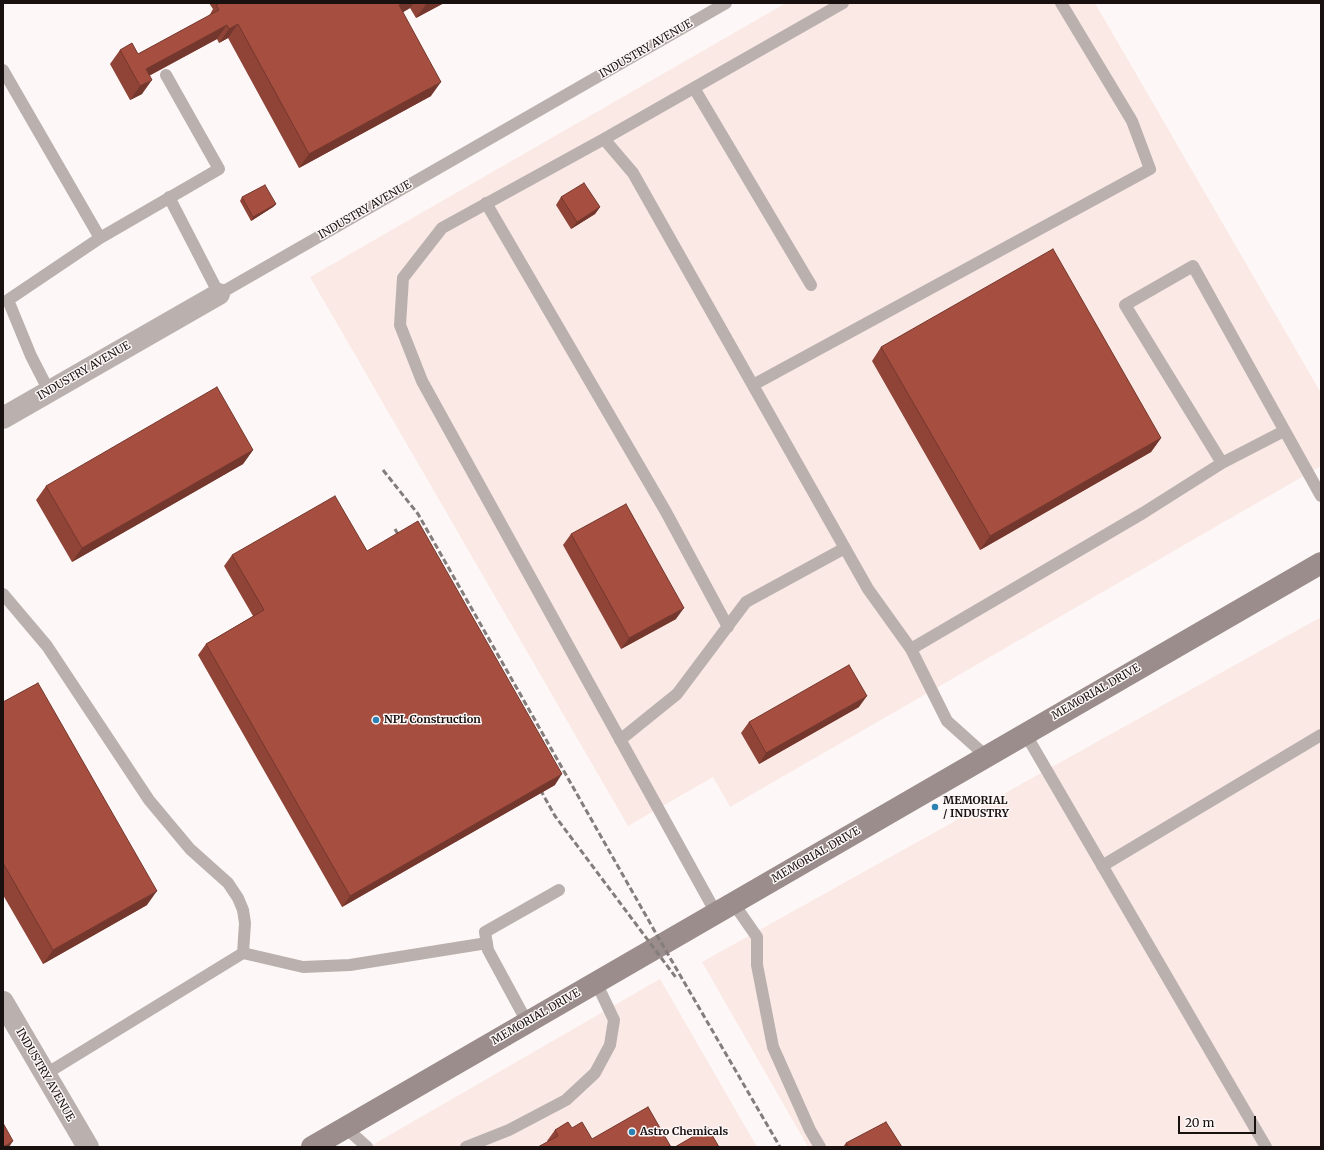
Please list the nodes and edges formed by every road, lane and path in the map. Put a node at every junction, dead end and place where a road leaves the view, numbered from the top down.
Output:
1 (726, 3) edge
2 (843, 3) edge
3 (1061, 3) edge
4 (3, 70) edge
5 (166, 75) edge
6 (694, 88) junction
7 (604, 139) junction
8 (169, 197) junction
9 (486, 203) junction
10 (100, 238) junction
11 (811, 285) dead end
12 (219, 294) junction
13 (753, 385) junction
14 (50, 391) junction
15 (3, 418) edge
16 (1284, 432) junction
17 (1222, 463) junction
18 (1321, 496) edge
19 (845, 548) junction
20 (1321, 563) edge
21 (3, 594) edge
22 (728, 628) junction
23 (911, 649) junction
24 (1025, 733) junction
25 (1321, 735) edge
26 (620, 740) junction
27 (986, 756) junction
28 (1102, 866) junction
29 (559, 890) dead end
30 (725, 908) junction
31 (487, 943) junction
32 (243, 953) junction
33 (596, 982) junction
34 (3, 1002) edge
35 (527, 1022) junction
36 (44, 1075) junction
37 (344, 1127) junction
38 (88, 1147) edge
39 (312, 1147) edge
40 (367, 1147) edge
41 (466, 1147) edge
42 (820, 1147) edge
43 (1266, 1147) edge

1 - 12 lane, INDUSTRY AVENUE
2 - 6 lane
3 - 13 lane
4 - 10 lane
5 - 8 lane
6 - 7 lane
6 - 11 lane
7 - 9 lane
7 - 13 lane
8 - 10 lane
8 - 12 lane
9 - 22 lane
9 - 26 lane
10 - 14 lane
12 - 14 street, INDUSTRY AVENUE
13 - 19 lane
14 - 15 street, INDUSTRY AVENUE
16 - 17 lane
16 - 17 lane
16 - 18 lane
17 - 23 lane
19 - 22 lane
19 - 23 lane
20 - 24 street, MEMORIAL DRIVE
21 - 32 lane
22 - 26 lane
23 - 27 lane
24 - 27 street, MEMORIAL DRIVE
24 - 28 lane
25 - 28 lane
26 - 30 lane
27 - 30 street, MEMORIAL DRIVE
28 - 43 lane
29 - 31 lane
30 - 33 street, MEMORIAL DRIVE
30 - 42 lane
31 - 32 lane
31 - 35 lane
32 - 36 lane
33 - 35 street, MEMORIAL DRIVE
33 - 41 lane
34 - 36 street, INDUSTRY AVENUE
35 - 37 street, MEMORIAL DRIVE
36 - 38 street, INDUSTRY AVENUE
37 - 39 street, MEMORIAL DRIVE
37 - 40 lane

